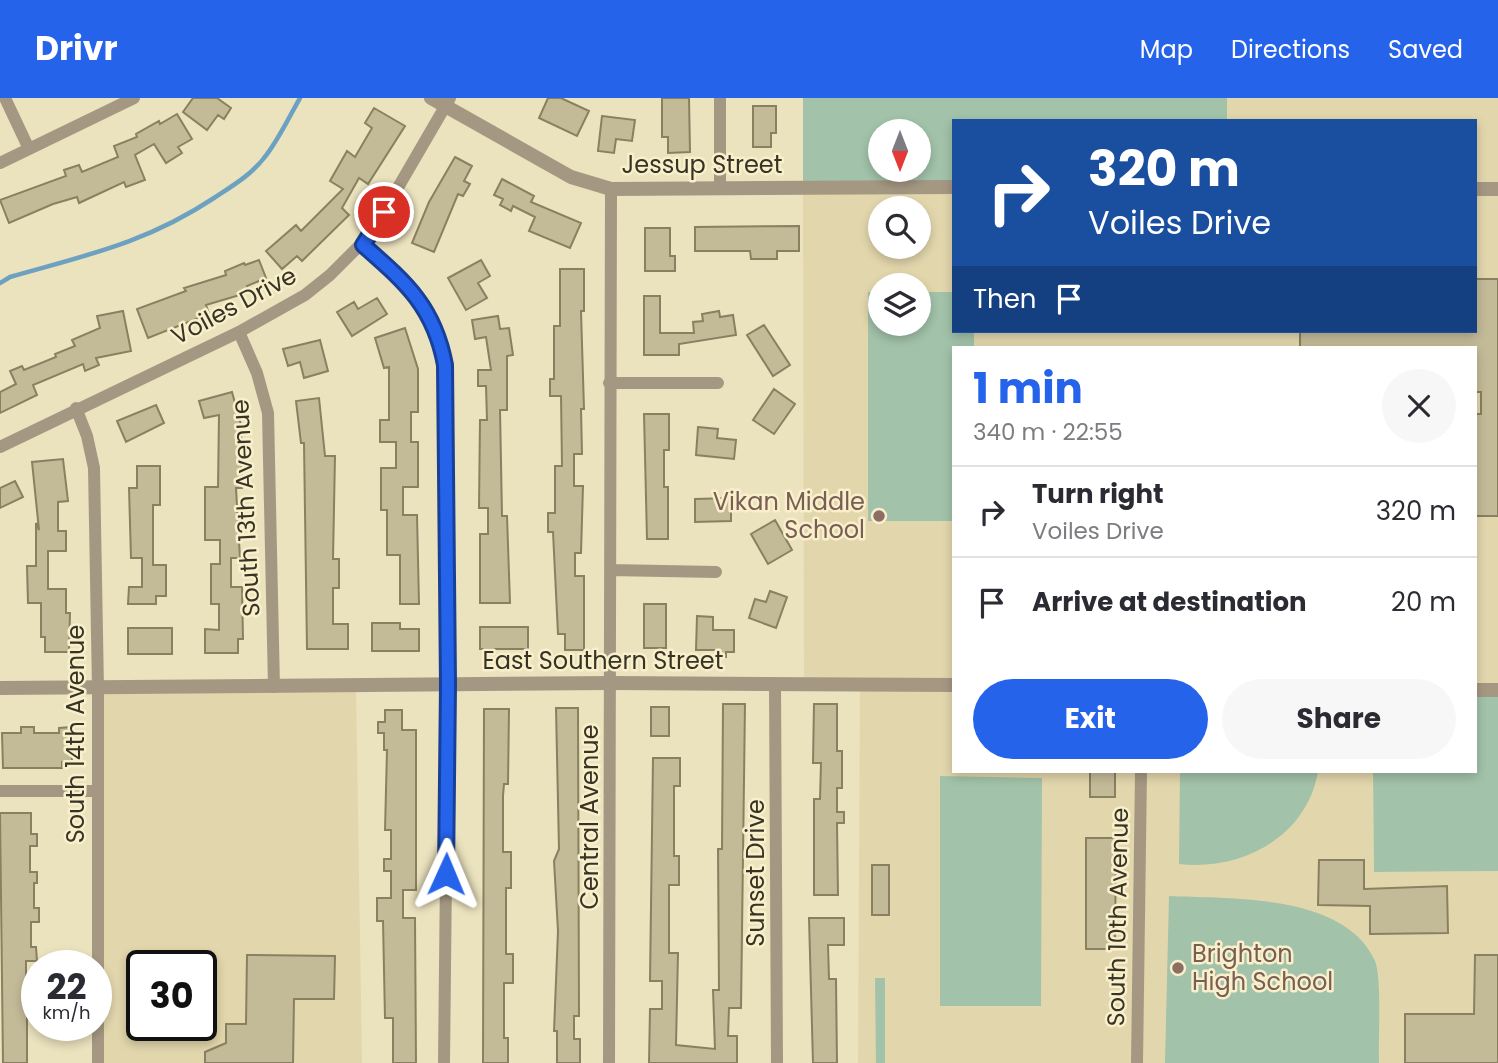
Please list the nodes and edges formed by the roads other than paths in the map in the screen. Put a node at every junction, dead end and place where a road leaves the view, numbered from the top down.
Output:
1 (5, 98) edge
2 (134, 98) edge
3 (431, 98) edge
4 (720, 98) edge
5 (448, 102) edge
6 (29, 149) junction
7 (0, 163) edge
8 (952, 187) edge
9 (720, 188) junction
10 (611, 189) junction
11 (1477, 189) edge
12 (1498, 189) edge
13 (363, 245) junction
14 (239, 332) junction
15 (609, 383) junction
16 (718, 383) dead end
17 (76, 408) junction
18 (0, 447) edge
19 (610, 570) junction
20 (716, 572) dead end
21 (612, 683) junction
22 (775, 683) junction
23 (448, 685) junction
24 (952, 685) edge
25 (274, 687) junction
26 (0, 688) edge
27 (98, 688) junction
28 (1477, 690) edge
29 (1498, 690) edge
30 (1141, 773) edge
31 (0, 791) edge
32 (98, 791) junction
33 (98, 1063) edge
34 (444, 1063) edge
35 (609, 1063) edge
36 (777, 1063) edge
37 (1137, 1063) edge

1 - 6 street
2 - 6 street
3 - 5 street, Jessup Street
4 - 9 street
5 - 10 street, Jessup Street
5 - 13 street, Voiles Drive
6 - 7 street
8 - 9 street, Jessup Street
9 - 10 street, Jessup Street
10 - 15 street, Central Avenue
11 - 12 street
13 - 14 street, Voiles Drive
13 - 23 street
14 - 17 street, Voiles Drive
14 - 25 street, South 13th Avenue
15 - 16 street
15 - 19 street, Central Avenue
17 - 18 street, Voiles Drive
17 - 27 street, South 14th Avenue
19 - 20 street
19 - 21 street, Central Avenue
21 - 22 street, East Southern Street
21 - 23 street, East Southern Street
21 - 35 street, Central Avenue
22 - 24 street, East Southern Street
22 - 36 street, Sunset Drive
23 - 25 street, East Southern Street
23 - 34 street
25 - 27 street, East Southern Street
26 - 27 street, East Southern Street
27 - 32 street, South 14th Avenue
28 - 29 street
30 - 37 street, South 10th Avenue
31 - 32 street
32 - 33 street, South 14th Avenue

